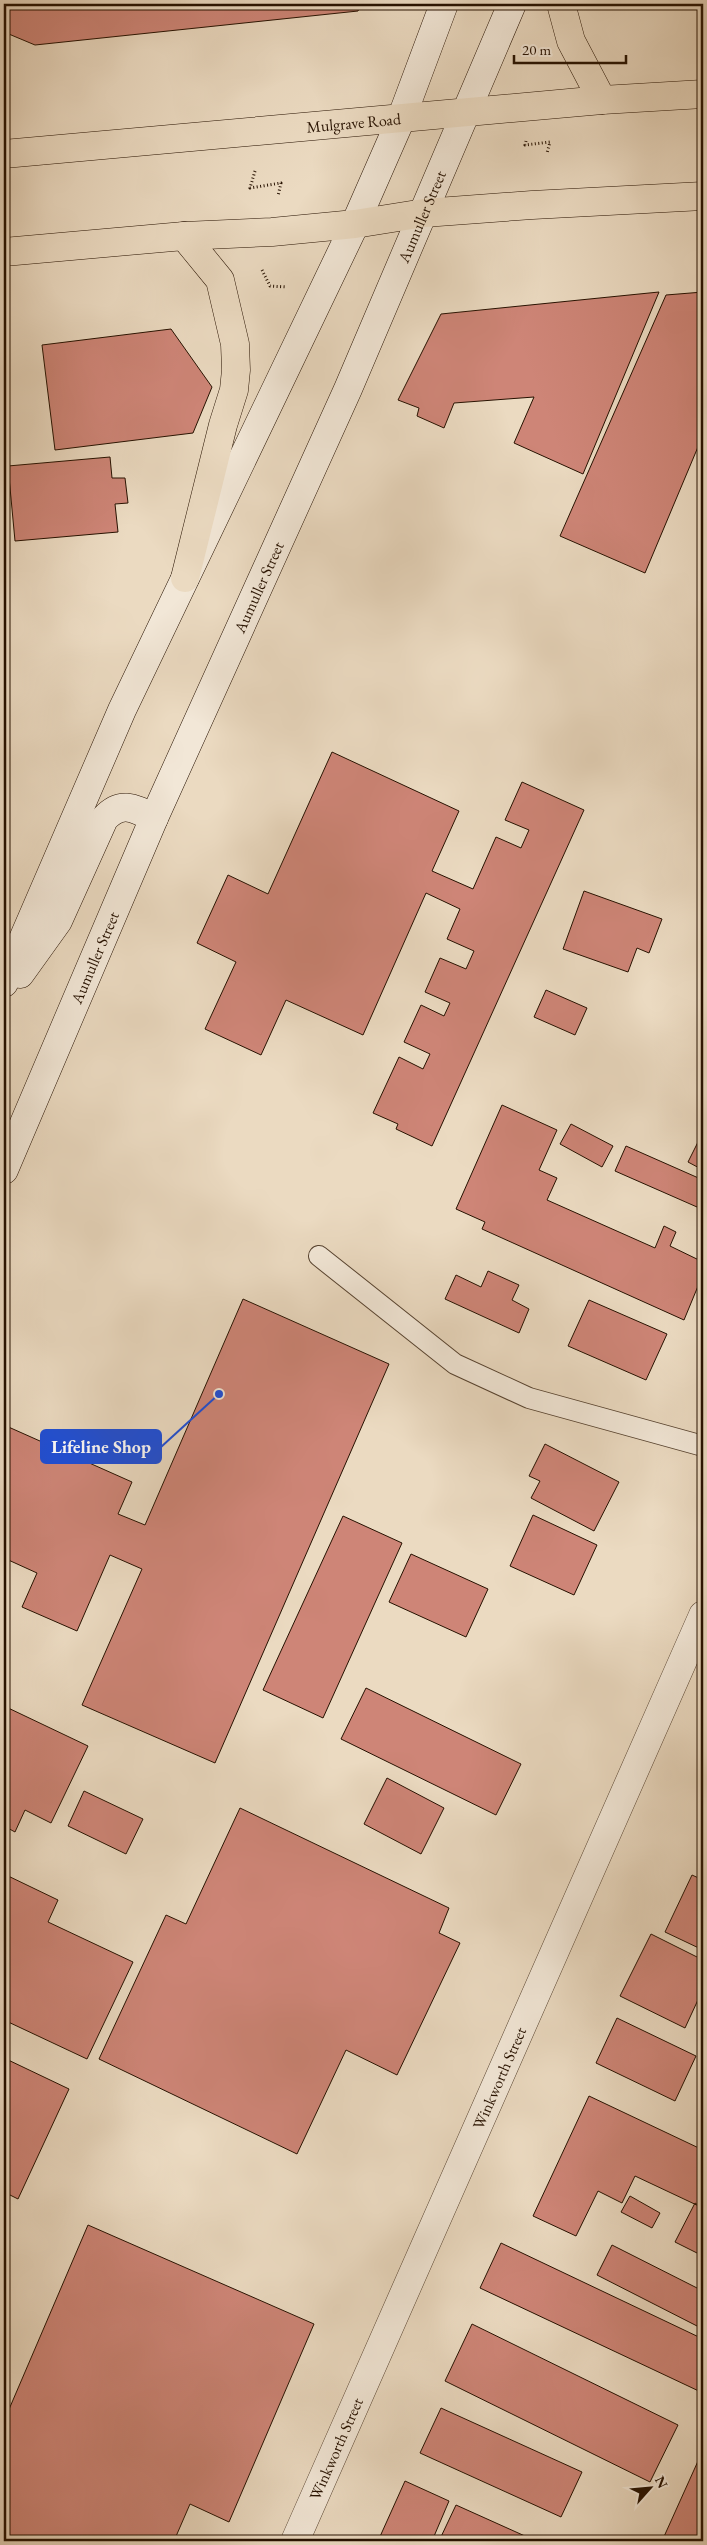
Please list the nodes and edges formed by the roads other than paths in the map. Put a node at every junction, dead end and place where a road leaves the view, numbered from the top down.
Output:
1 (444, 4) edge
2 (512, 4) edge
3 (561, 4) edge
4 (703, 94) edge
5 (602, 100) junction
6 (467, 114) junction
7 (401, 118) junction
8 (4, 154) edge
9 (703, 196) edge
10 (424, 213) junction
11 (355, 224) junction
12 (184, 236) junction
13 (4, 252) edge
14 (185, 578) junction
15 (154, 818) junction
16 (4, 983) edge
17 (4, 998) edge
18 (4, 1170) edge
19 (319, 1256) dead end
20 (703, 1446) edge
21 (703, 1614) edge
22 (295, 2541) edge

1 - 7 main road
2 - 6 main road, Aumuller Street
3 - 5 main road
4 - 5 main road, Mulgrave Road
5 - 6 main road, Mulgrave Road
6 - 7 main road, Mulgrave Road
6 - 10 main road, Aumuller Street
7 - 8 main road, Mulgrave Road
7 - 11 main road
9 - 10 main road
10 - 11 main road
10 - 15 main road, Aumuller Street
11 - 12 main road
11 - 14 main road
12 - 13 main road
12 - 14 main road
14 - 16 main road
15 - 17 main road
15 - 18 main road, Aumuller Street
19 - 20 lane
21 - 22 main road, Winkworth Street

